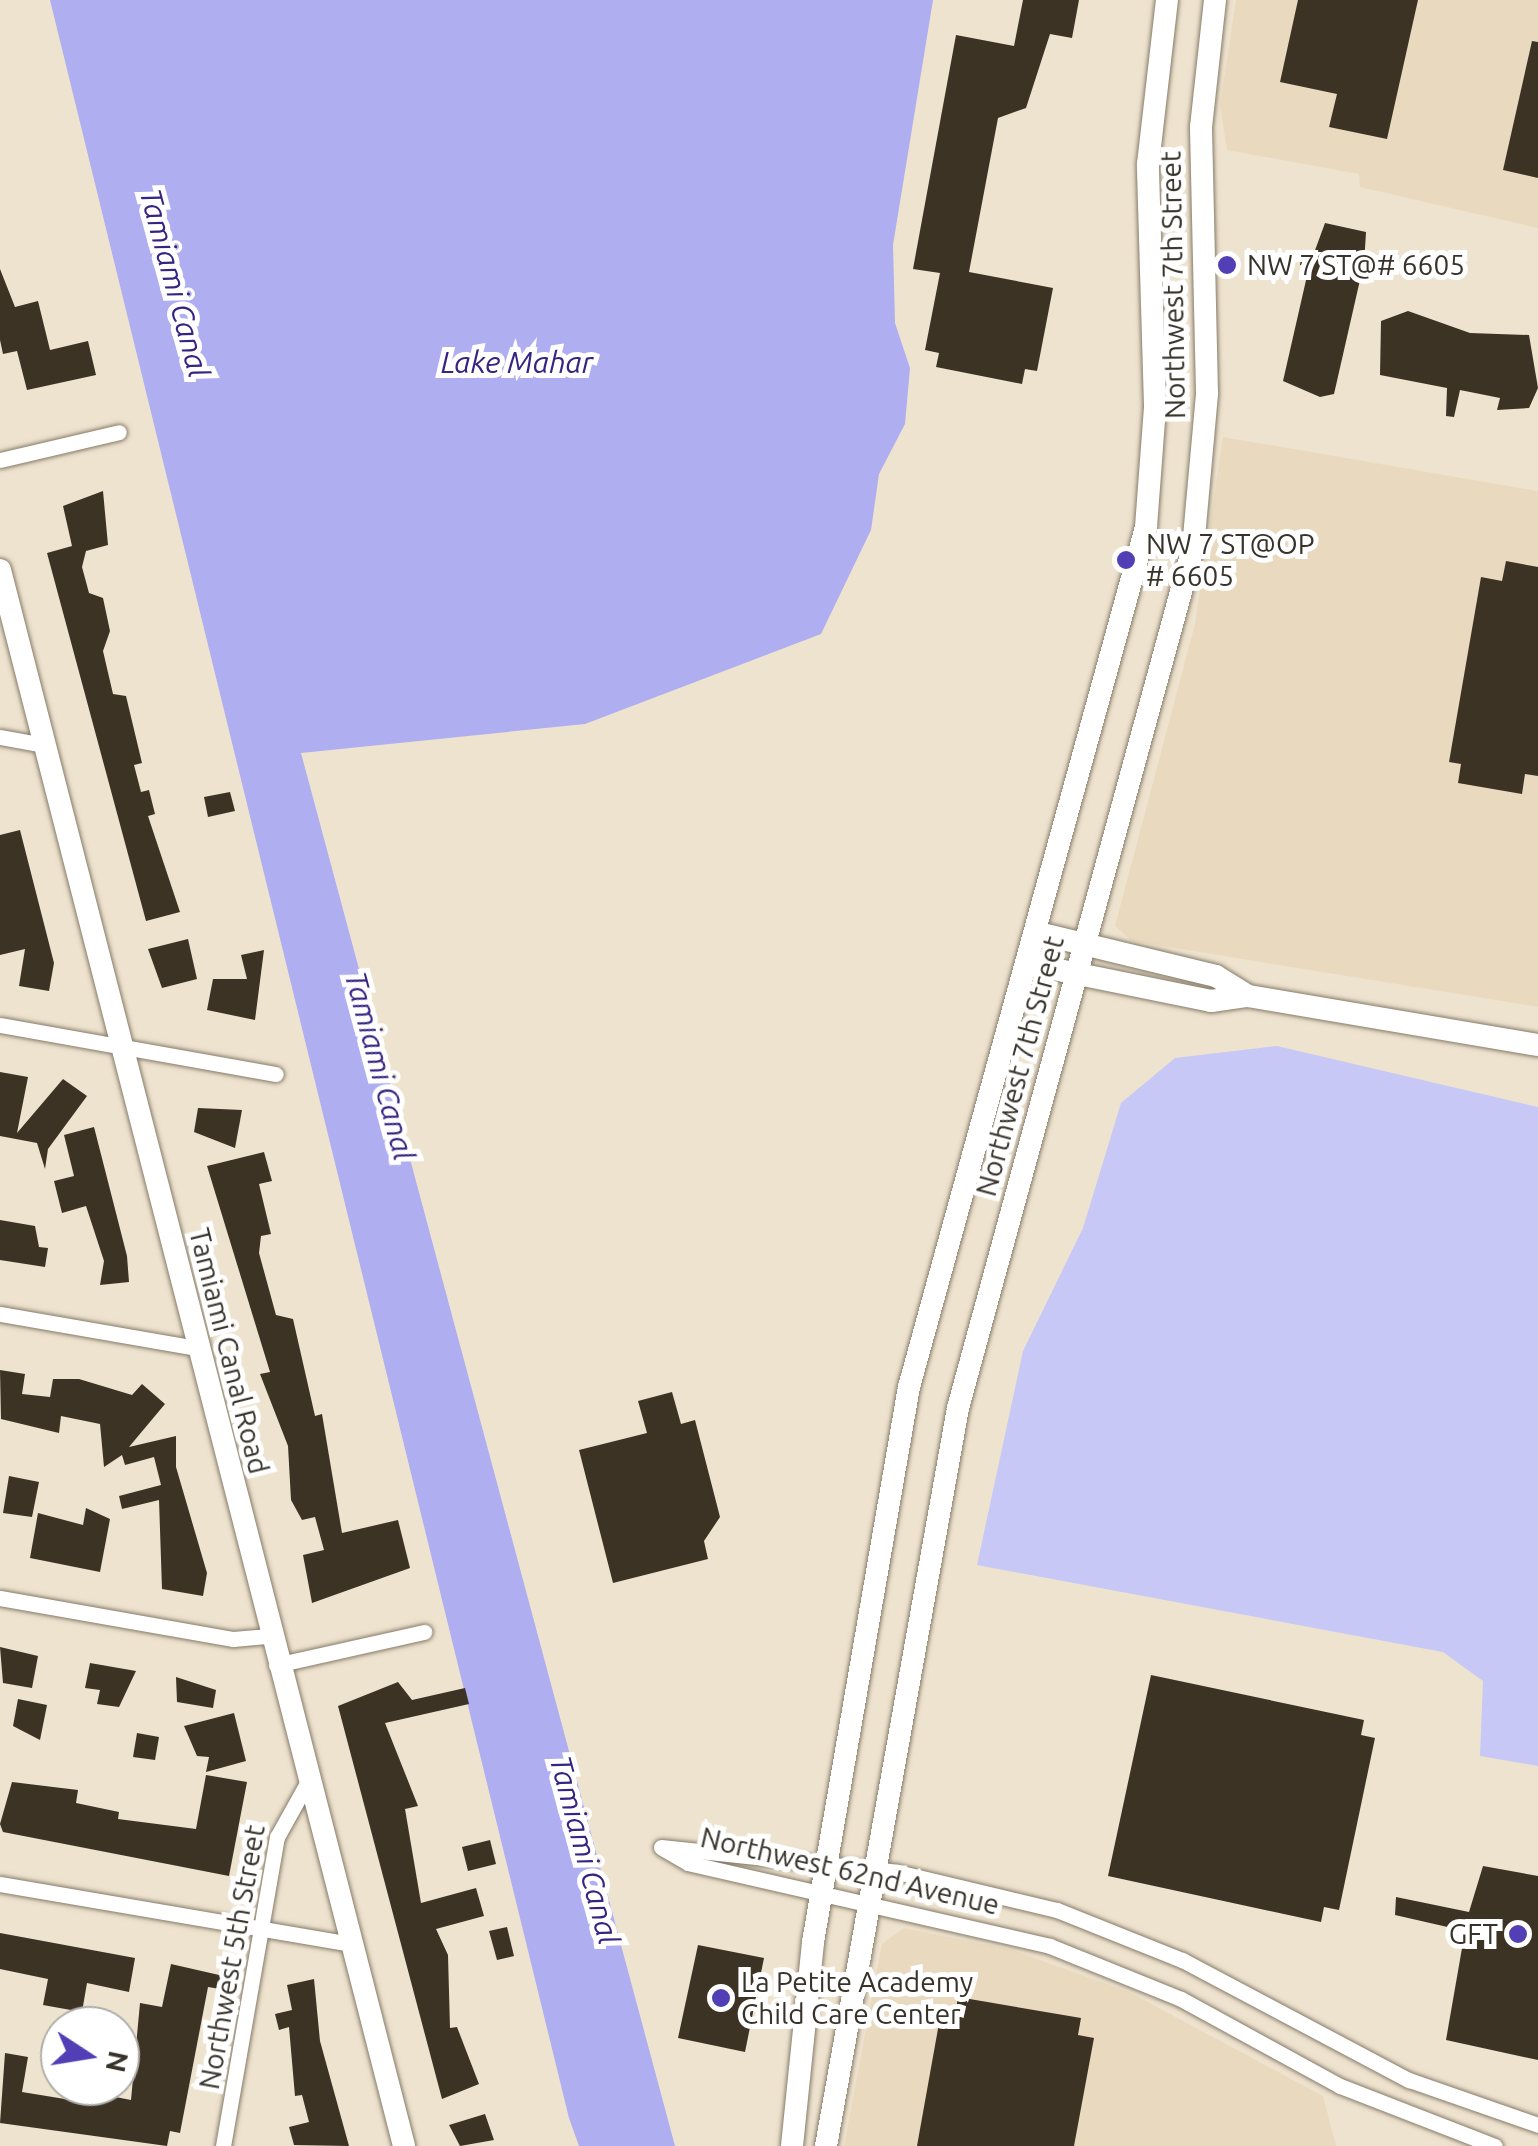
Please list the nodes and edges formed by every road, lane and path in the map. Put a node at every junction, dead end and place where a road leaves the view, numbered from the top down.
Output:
1 (1167, 0) edge
2 (1215, 0) edge
3 (119, 432) dead end
4 (0, 460) edge
5 (0, 570) edge
6 (0, 737) edge
7 (44, 745) junction
8 (1038, 933) junction
9 (1084, 946) junction
10 (1029, 964) junction
11 (1076, 974) junction
12 (1248, 996) junction
13 (0, 1025) edge
14 (1538, 1045) edge
15 (121, 1048) junction
16 (276, 1074) dead end
17 (0, 1314) edge
18 (197, 1348) junction
19 (0, 1598) edge
20 (424, 1632) dead end
21 (269, 1636) junction
22 (276, 1664) junction
23 (306, 1784) junction
24 (878, 1870) junction
25 (825, 1878) junction
26 (0, 1884) edge
27 (872, 1903) junction
28 (261, 1929) junction
29 (346, 1943) junction
30 (1538, 2125) edge
31 (223, 2146) edge
32 (404, 2146) edge
33 (792, 2146) edge
34 (826, 2146) edge
35 (1495, 2146) edge

1 - 8 main road, Northwest 7th Street
2 - 9 main road, Northwest 7th Street
3 - 4 street
5 - 7 main road, Tamiami Canal Road
6 - 7 street
7 - 15 main road, Tamiami Canal Road
8 - 9 main road
8 - 10 main road, Northwest 7th Street
9 - 11 main road, Northwest 7th Street
9 - 12 main road
10 - 11 main road
10 - 25 main road, Northwest 7th Street
11 - 12 main road
11 - 24 main road, Northwest 7th Street
12 - 14 main road
13 - 15 street
15 - 16 street
15 - 18 main road, Tamiami Canal Road
17 - 18 street
18 - 21 main road, Tamiami Canal Road
19 - 21 street
20 - 22 street
21 - 22 main road, Tamiami Canal Road
22 - 23 main road, Tamiami Canal Road
23 - 28 street, Northwest 5th Street
23 - 29 main road, Tamiami Canal Road
24 - 25 street, Northwest 62nd Avenue
24 - 27 main road, Northwest 7th Street
24 - 30 street, Northwest 62nd Avenue
25 - 25 street, Northwest 62nd Avenue
25 - 27 street, Northwest 62nd Avenue
25 - 33 main road, Northwest 7th Street
26 - 28 street
27 - 34 main road, Northwest 7th Street
27 - 35 street, Northwest 62nd Avenue
28 - 29 street
28 - 31 street, Northwest 5th Street
29 - 32 main road, Tamiami Canal Road

